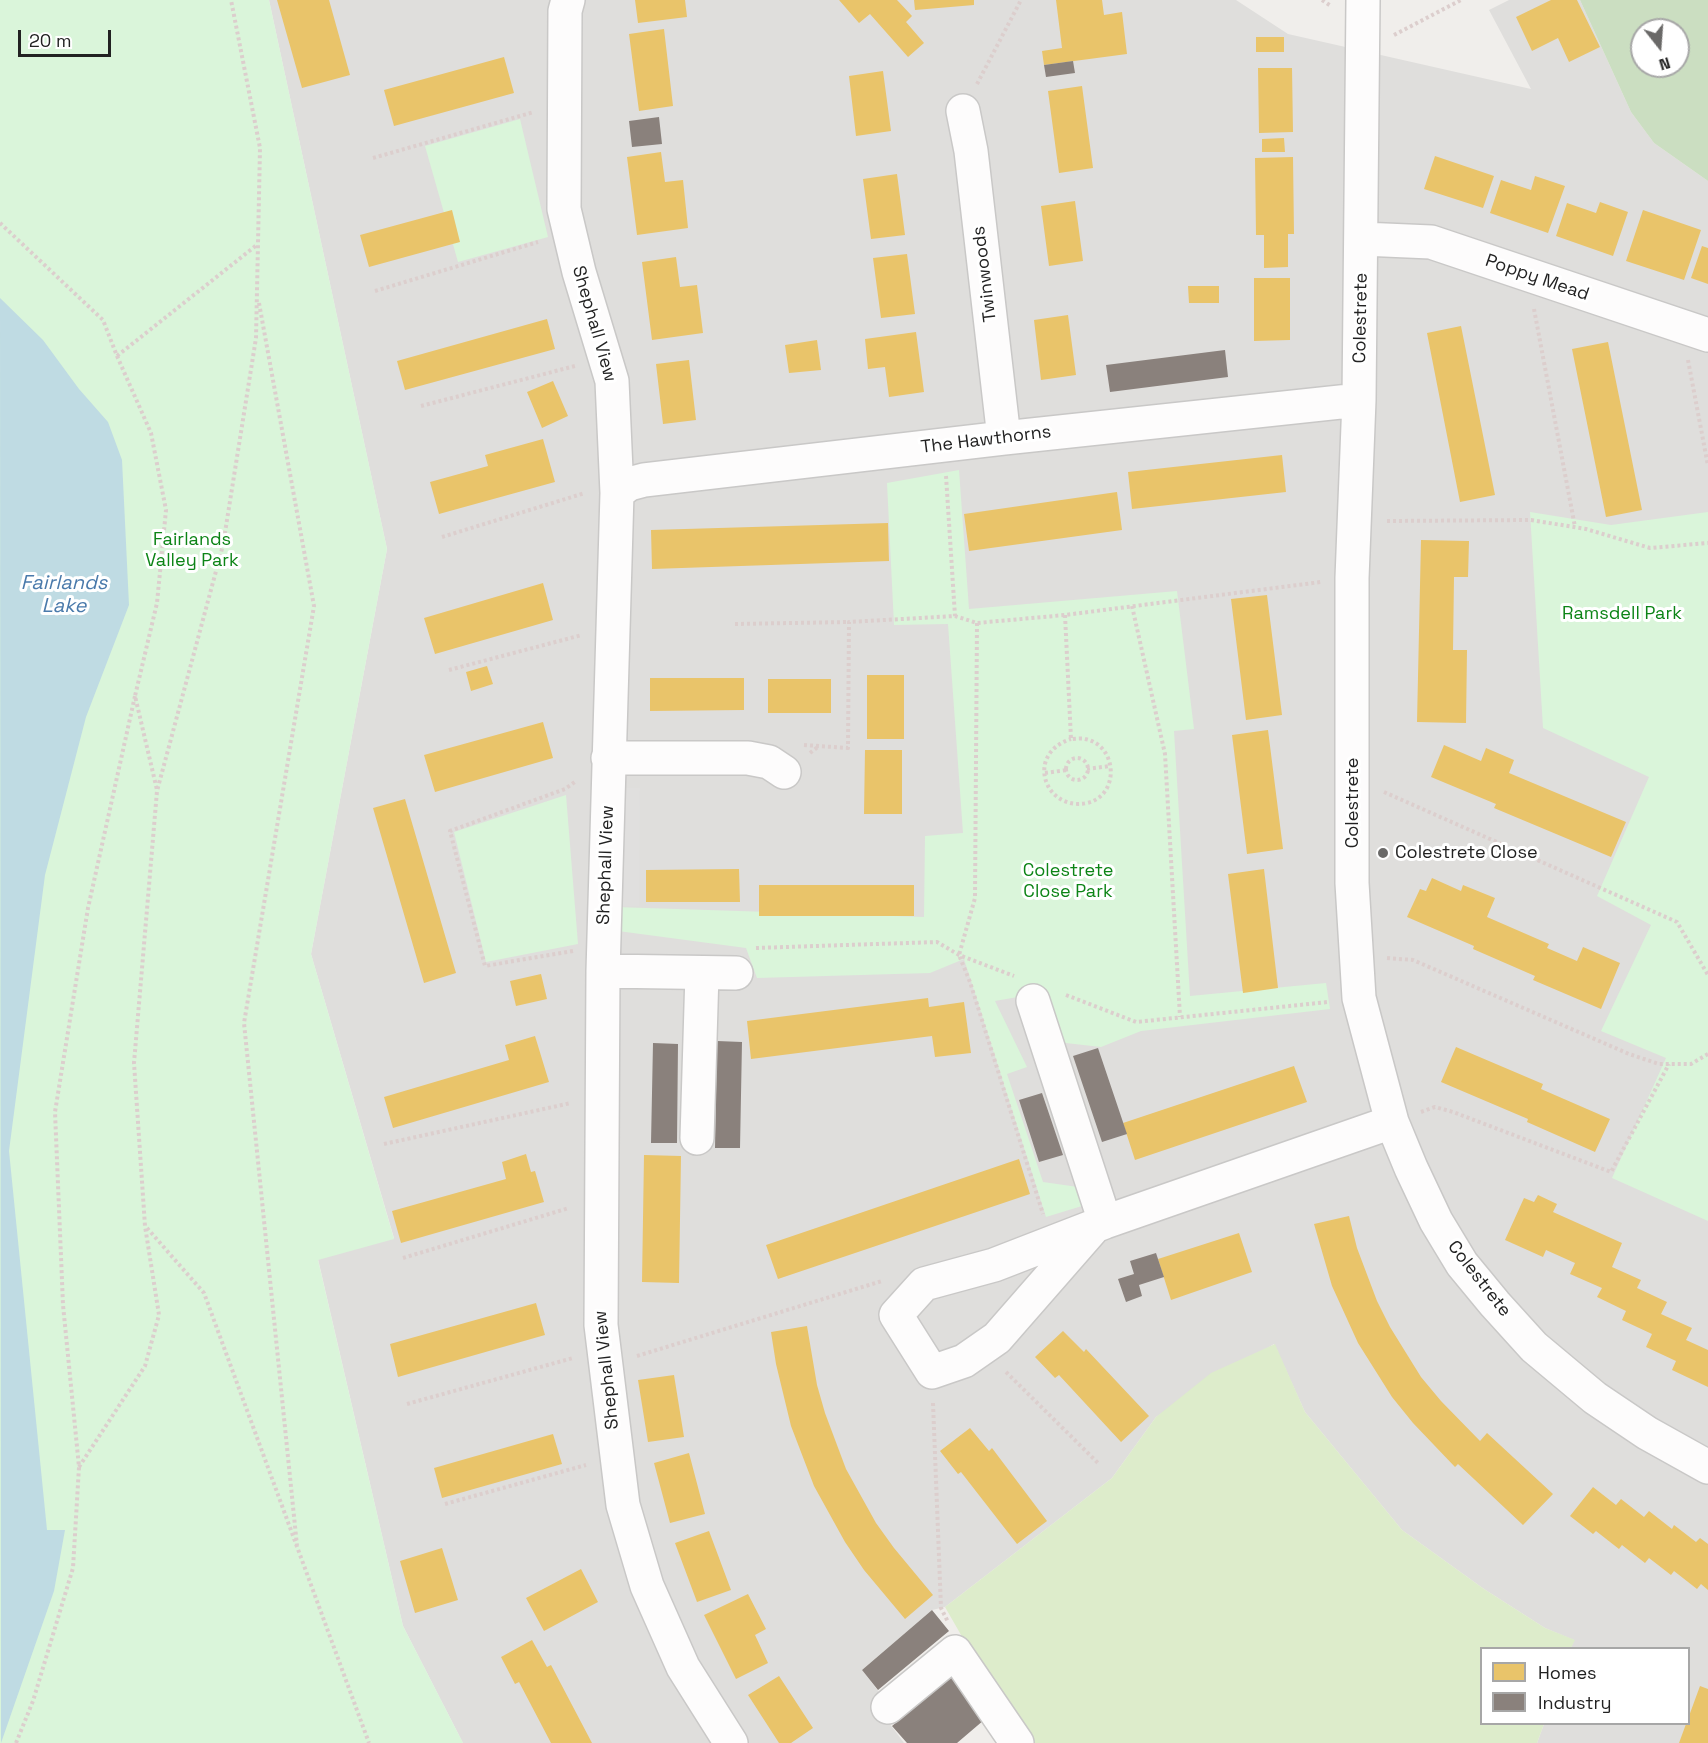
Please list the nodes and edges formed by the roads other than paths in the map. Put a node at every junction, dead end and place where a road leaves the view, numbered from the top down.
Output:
1 (568, 0) edge
2 (1363, 0) edge
3 (963, 111) road end
4 (1362, 239) junction
5 (1698, 332) edge
6 (1359, 399) junction
7 (1004, 438) junction
8 (616, 488) junction
9 (608, 758) junction
10 (790, 759) road end
11 (603, 958) junction
12 (702, 973) junction
13 (736, 974) dead end
14 (1033, 1000) dead end
15 (1392, 1122) junction
16 (698, 1138) dead end
17 (1099, 1225) junction
18 (1708, 1467) edge
19 (888, 1707) dead end
20 (731, 1743) edge
21 (1017, 1743) edge

1 - 8 street, Shephall View
2 - 4 street, Colestrete
3 - 7 street, Twinwoods
4 - 5 street, Poppy Mead
4 - 6 street, Colestrete
6 - 7 street, The Hawthorns
6 - 15 street, Colestrete
7 - 8 street, The Hawthorns
8 - 9 street, Shephall View
9 - 10 street
9 - 11 street, Shephall View
11 - 12 street
11 - 20 street, Shephall View
12 - 13 street
12 - 16 street
14 - 17 street
15 - 17 street
15 - 18 street, Colestrete
17 - 17 street
19 - 21 street

